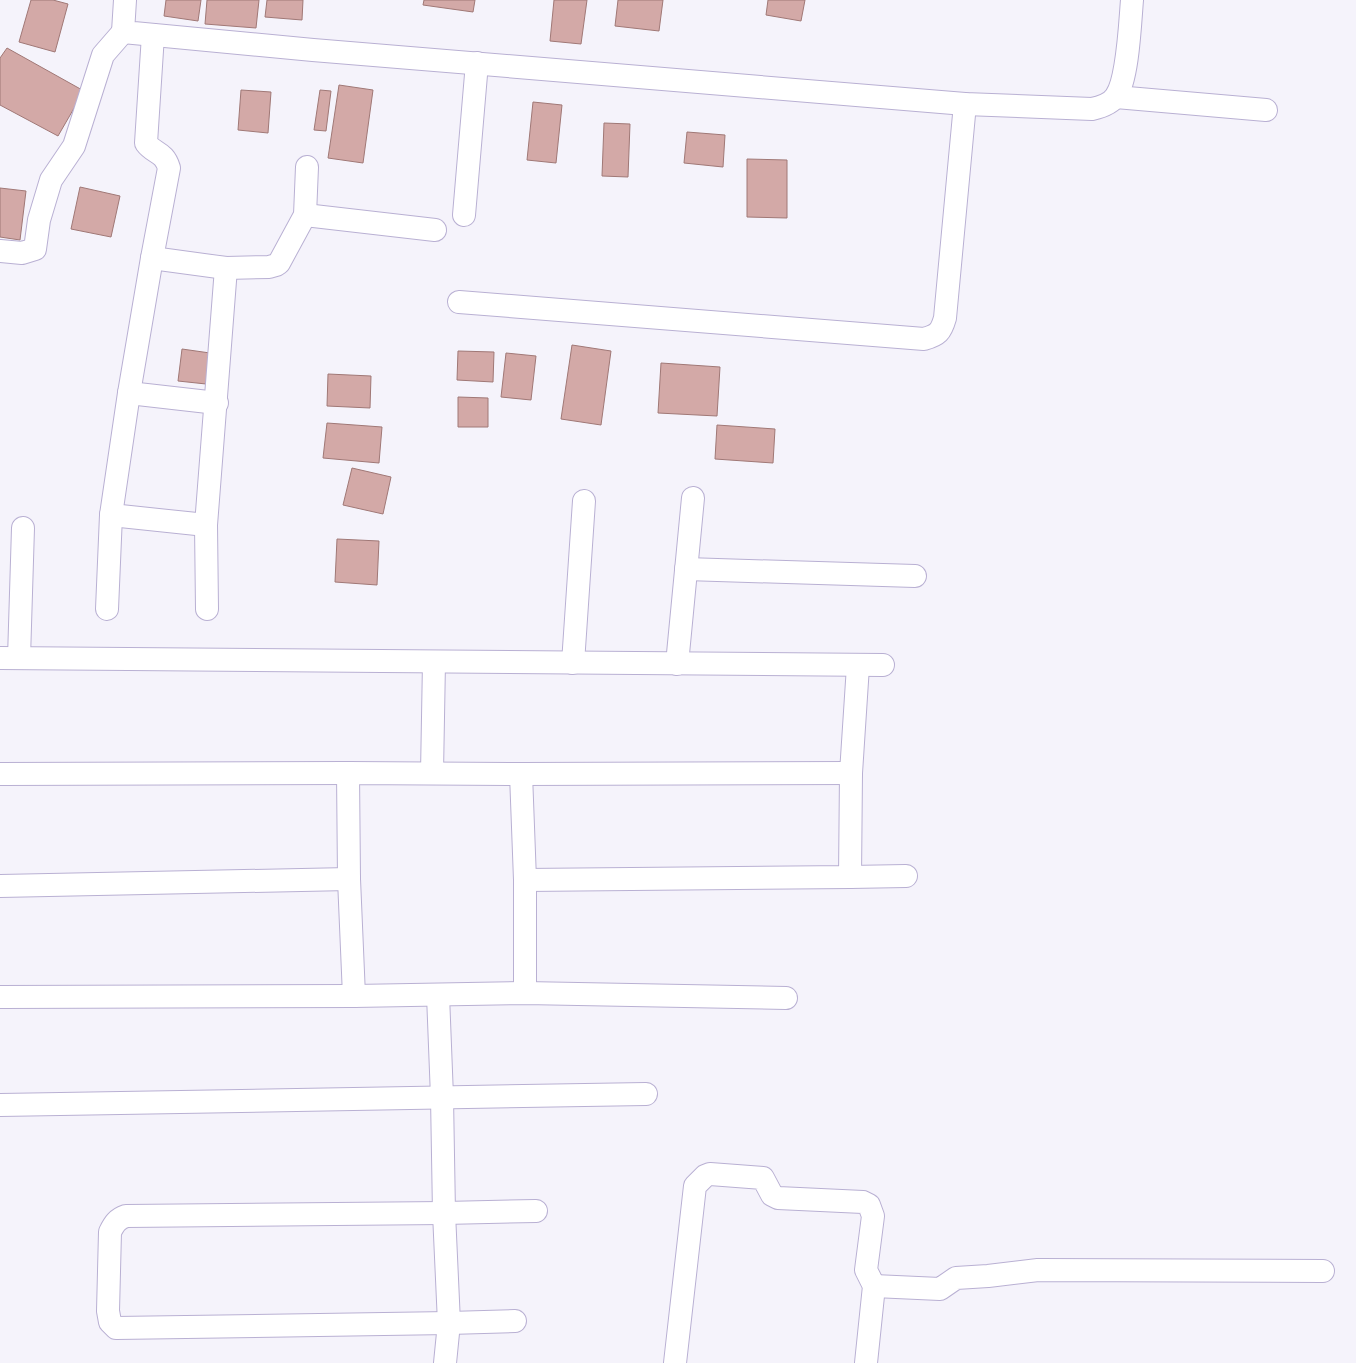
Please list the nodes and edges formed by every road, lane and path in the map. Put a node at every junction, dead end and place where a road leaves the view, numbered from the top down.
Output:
1 (126, 0) edge
2 (1132, 0) edge
3 (123, 32) junction
4 (153, 35) junction
5 (477, 63) junction
6 (1116, 97) junction
7 (965, 104) junction
8 (1266, 110) dead end
9 (307, 167) dead end
10 (464, 214) dead end
11 (305, 215) junction
12 (435, 230) dead end
13 (0, 251) edge
14 (152, 258) junction
15 (226, 268) junction
16 (459, 302) dead end
17 (129, 393) junction
18 (217, 403) junction
19 (693, 498) dead end
20 (584, 501) dead end
21 (111, 515) junction
22 (206, 525) junction
23 (23, 528) dead end
24 (686, 569) junction
25 (915, 576) dead end
26 (107, 609) dead end
27 (207, 609) dead end
28 (9, 658) edge
29 (434, 662) junction
30 (573, 663) junction
31 (677, 664) junction
32 (883, 665) dead end
33 (858, 666) junction
34 (348, 772) junction
35 (432, 773) junction
36 (851, 773) junction
37 (0, 774) edge
38 (522, 774) junction
39 (906, 876) dead end
40 (850, 877) junction
41 (349, 879) junction
42 (525, 880) junction
43 (0, 886) edge
44 (526, 993) junction
45 (438, 995) junction
46 (354, 996) junction
47 (0, 997) edge
48 (786, 998) dead end
49 (646, 1094) dead end
50 (442, 1097) junction
51 (0, 1105) edge
52 (536, 1211) dead end
53 (444, 1213) junction
54 (1323, 1271) dead end
55 (874, 1286) junction
56 (515, 1321) dead end
57 (449, 1324) junction
58 (445, 1363) edge
59 (675, 1363) edge
60 (866, 1363) edge

1 - 3 street
2 - 6 street
3 - 4 street
3 - 13 street
4 - 5 street
4 - 14 street
5 - 7 street
5 - 10 street
6 - 7 street
6 - 8 street
7 - 16 street
9 - 11 street
11 - 12 street
11 - 15 street
14 - 15 street
14 - 17 street
15 - 18 street
17 - 18 street
17 - 21 street
18 - 22 street
19 - 24 street
20 - 30 street
21 - 22 street
21 - 26 street
22 - 27 street
23 - 28 street
24 - 25 street
24 - 31 street
28 - 29 street
29 - 30 street
29 - 35 street
30 - 31 street
31 - 33 street
32 - 33 street
33 - 36 street
34 - 35 street
34 - 37 street
34 - 41 street
35 - 38 street
36 - 38 street
36 - 40 street
38 - 42 street
39 - 40 street
40 - 42 street
41 - 43 street
41 - 46 street
42 - 44 street
44 - 45 street
44 - 48 street
45 - 46 street
45 - 50 street
46 - 47 street
49 - 50 street
50 - 51 street
50 - 53 street
52 - 53 street
53 - 57 street
53 - 57 street
54 - 55 street
55 - 59 street
55 - 60 street
56 - 57 street
57 - 58 street

